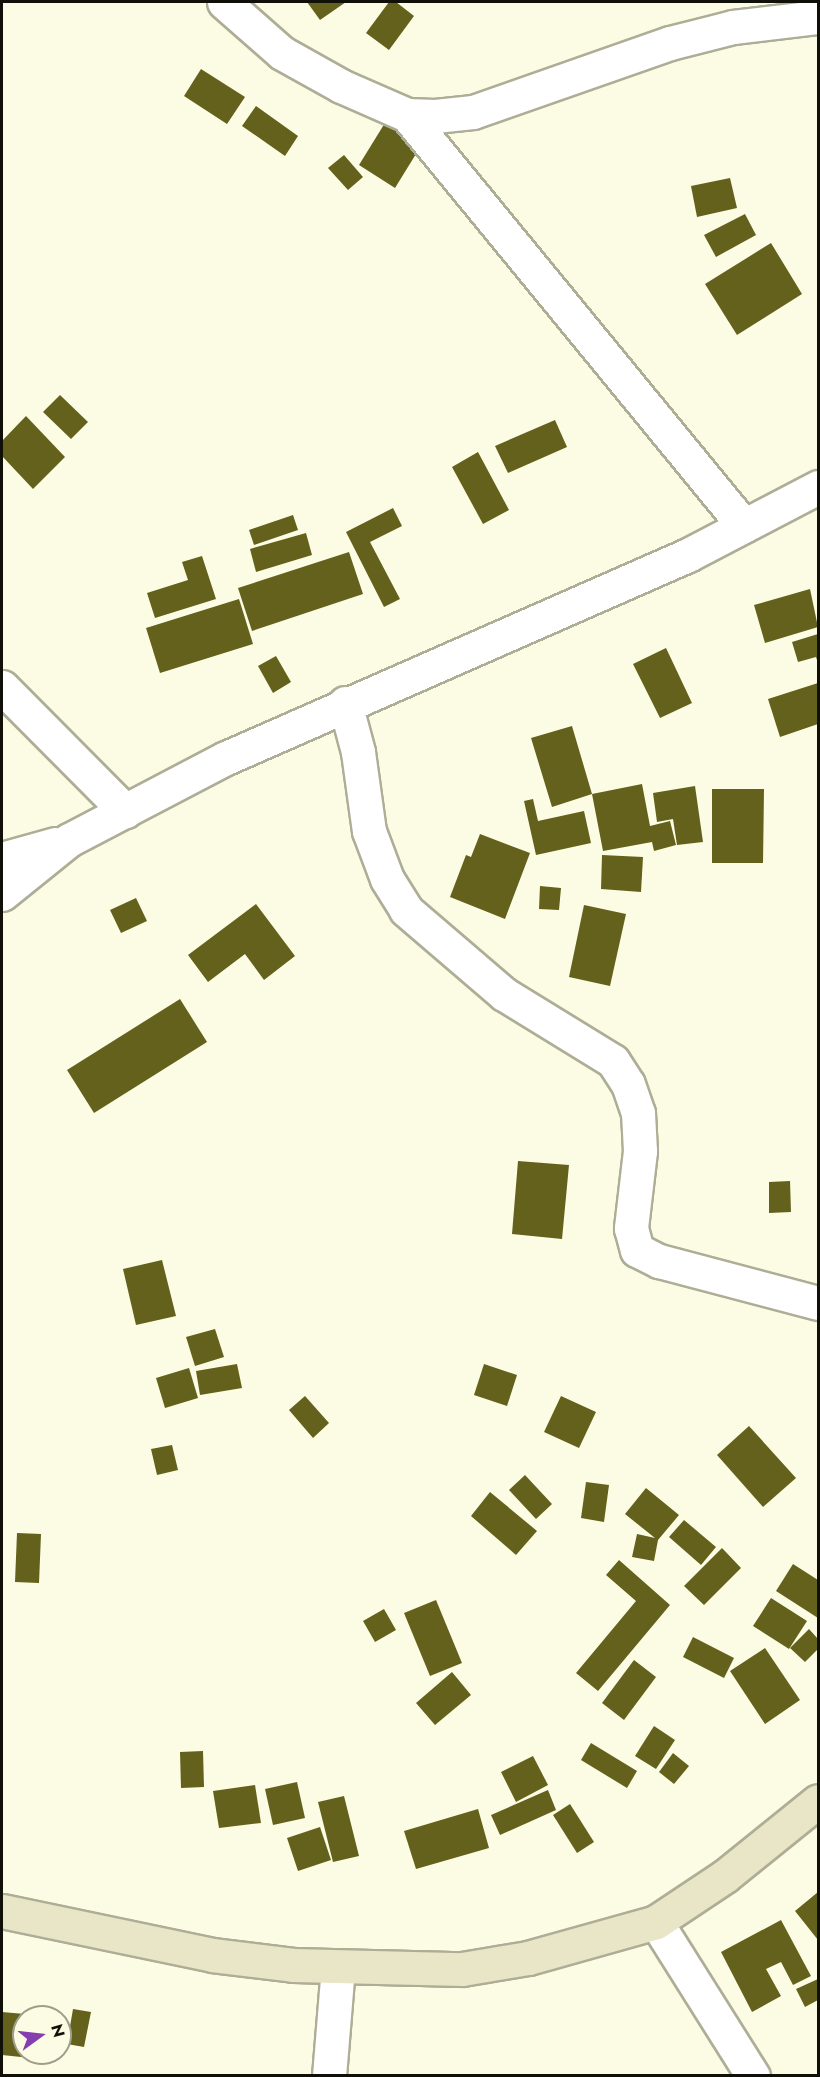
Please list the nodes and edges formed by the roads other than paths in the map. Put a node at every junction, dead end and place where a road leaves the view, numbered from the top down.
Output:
1 (224, 2) edge
2 (819, 17) edge
3 (407, 115) junction
4 (819, 487) edge
5 (744, 526) junction
6 (2, 687) edge
7 (345, 703) junction
8 (125, 812) junction
9 (69, 840) junction
10 (2, 859) edge
11 (2, 894) edge
12 (819, 1303) edge
13 (819, 1801) edge
14 (2, 1911) edge
15 (656, 1922) junction
16 (338, 1967) junction
17 (329, 2076) edge
18 (753, 2076) edge

1 - 3 street
2 - 3 street
3 - 5 street
4 - 5 street
5 - 7 street
6 - 8 street
7 - 8 street
7 - 12 street
8 - 9 street
9 - 10 street
9 - 11 street
13 - 15 main road
14 - 16 main road
15 - 16 main road
15 - 18 street
16 - 17 street

